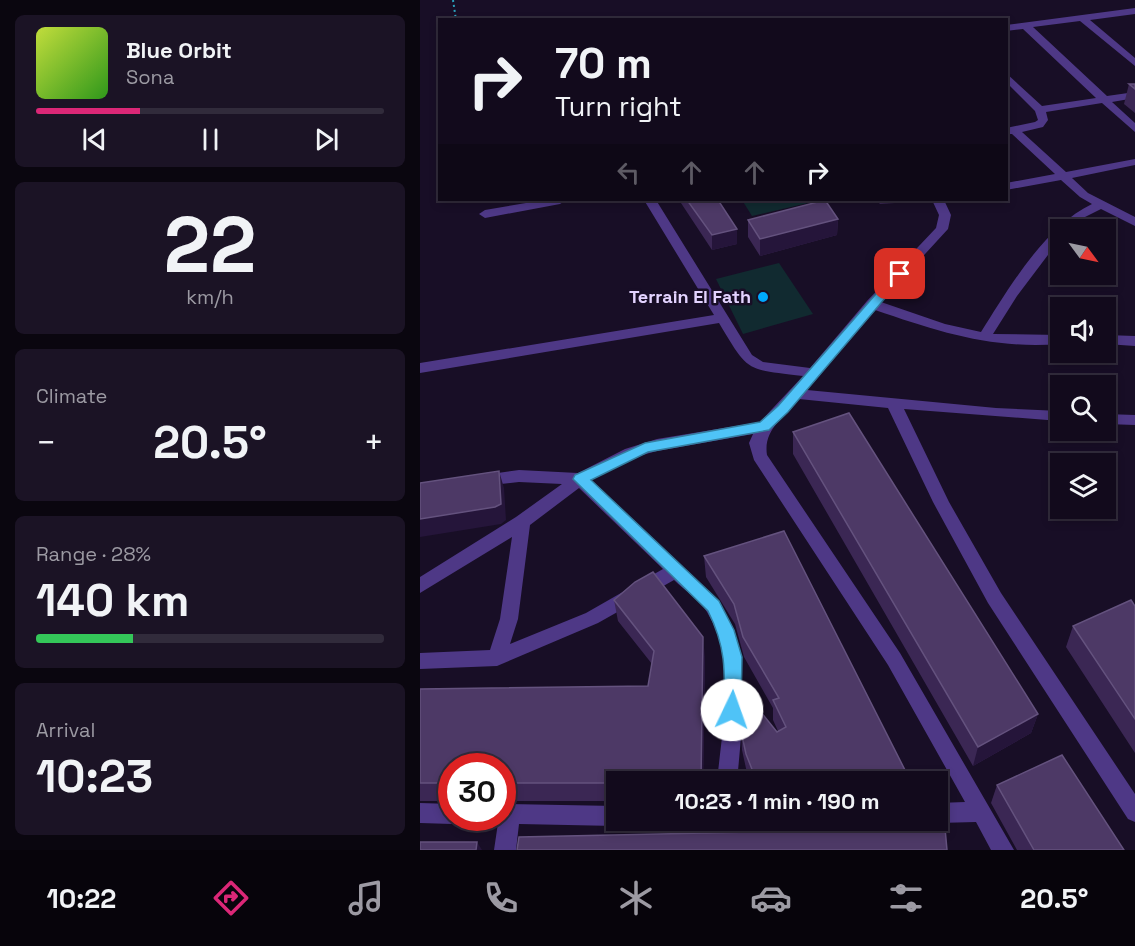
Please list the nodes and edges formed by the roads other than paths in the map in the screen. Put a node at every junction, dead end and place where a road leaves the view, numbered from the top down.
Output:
1 (1135, 11) edge
2 (1082, 18) junction
3 (1025, 26) junction
4 (1008, 28) edge
5 (1135, 48) edge
6 (1120, 51) junction
7 (1135, 63) edge
8 (1008, 78) edge
9 (1135, 95) edge
10 (1103, 99) junction
11 (1040, 110) junction
12 (1135, 129) edge
13 (1010, 130) edge
14 (1135, 162) edge
15 (1064, 174) junction
16 (1008, 187) edge
17 (555, 201) edge
18 (651, 201) edge
19 (943, 201) edge
20 (1100, 205) junction
21 (484, 214) dead end
22 (1074, 219) edge
23 (1135, 222) edge
24 (1050, 244) edge
25 (872, 304) junction
26 (723, 318) junction
27 (984, 338) junction
28 (1050, 340) edge
29 (1116, 340) edge
30 (1135, 341) edge
31 (420, 368) edge
32 (815, 373) junction
33 (796, 394) junction
34 (894, 404) junction
35 (1050, 415) edge
36 (1116, 419) edge
37 (1135, 420) edge
38 (764, 427) junction
39 (580, 479) junction
40 (464, 483) edge
41 (522, 522) junction
42 (676, 570) junction
43 (420, 586) edge
44 (497, 658) junction
45 (420, 661) edge
46 (728, 771) edge
47 (982, 812) junction
48 (1135, 812) edge
49 (420, 813) edge
50 (948, 813) edge
51 (438, 814) edge
52 (516, 814) edge
53 (606, 816) edge
54 (506, 831) edge
55 (505, 850) edge
56 (1003, 850) edge

1 - 2 street
2 - 3 street
2 - 6 street
3 - 4 street
3 - 10 street
5 - 6 street
6 - 7 street
8 - 11 street
9 - 10 street
10 - 11 street
10 - 12 street
11 - 13 street
13 - 15 street
14 - 15 street
15 - 16 street
15 - 20 street
17 - 21 street
18 - 26 street
19 - 25 street
20 - 22 street
20 - 23 street
24 - 27 street
25 - 27 street
25 - 32 street
26 - 31 street
26 - 32 street
27 - 28 street
29 - 30 street
32 - 33 street
33 - 34 street
33 - 38 street
34 - 35 street
34 - 48 street
36 - 37 street
38 - 39 street
38 - 47 street
39 - 40 street
39 - 41 street
39 - 42 street
41 - 43 street
41 - 44 street
42 - 44 street
42 - 46 street
44 - 45 street
47 - 50 street
47 - 56 street
49 - 51 street
52 - 53 street
54 - 55 street

